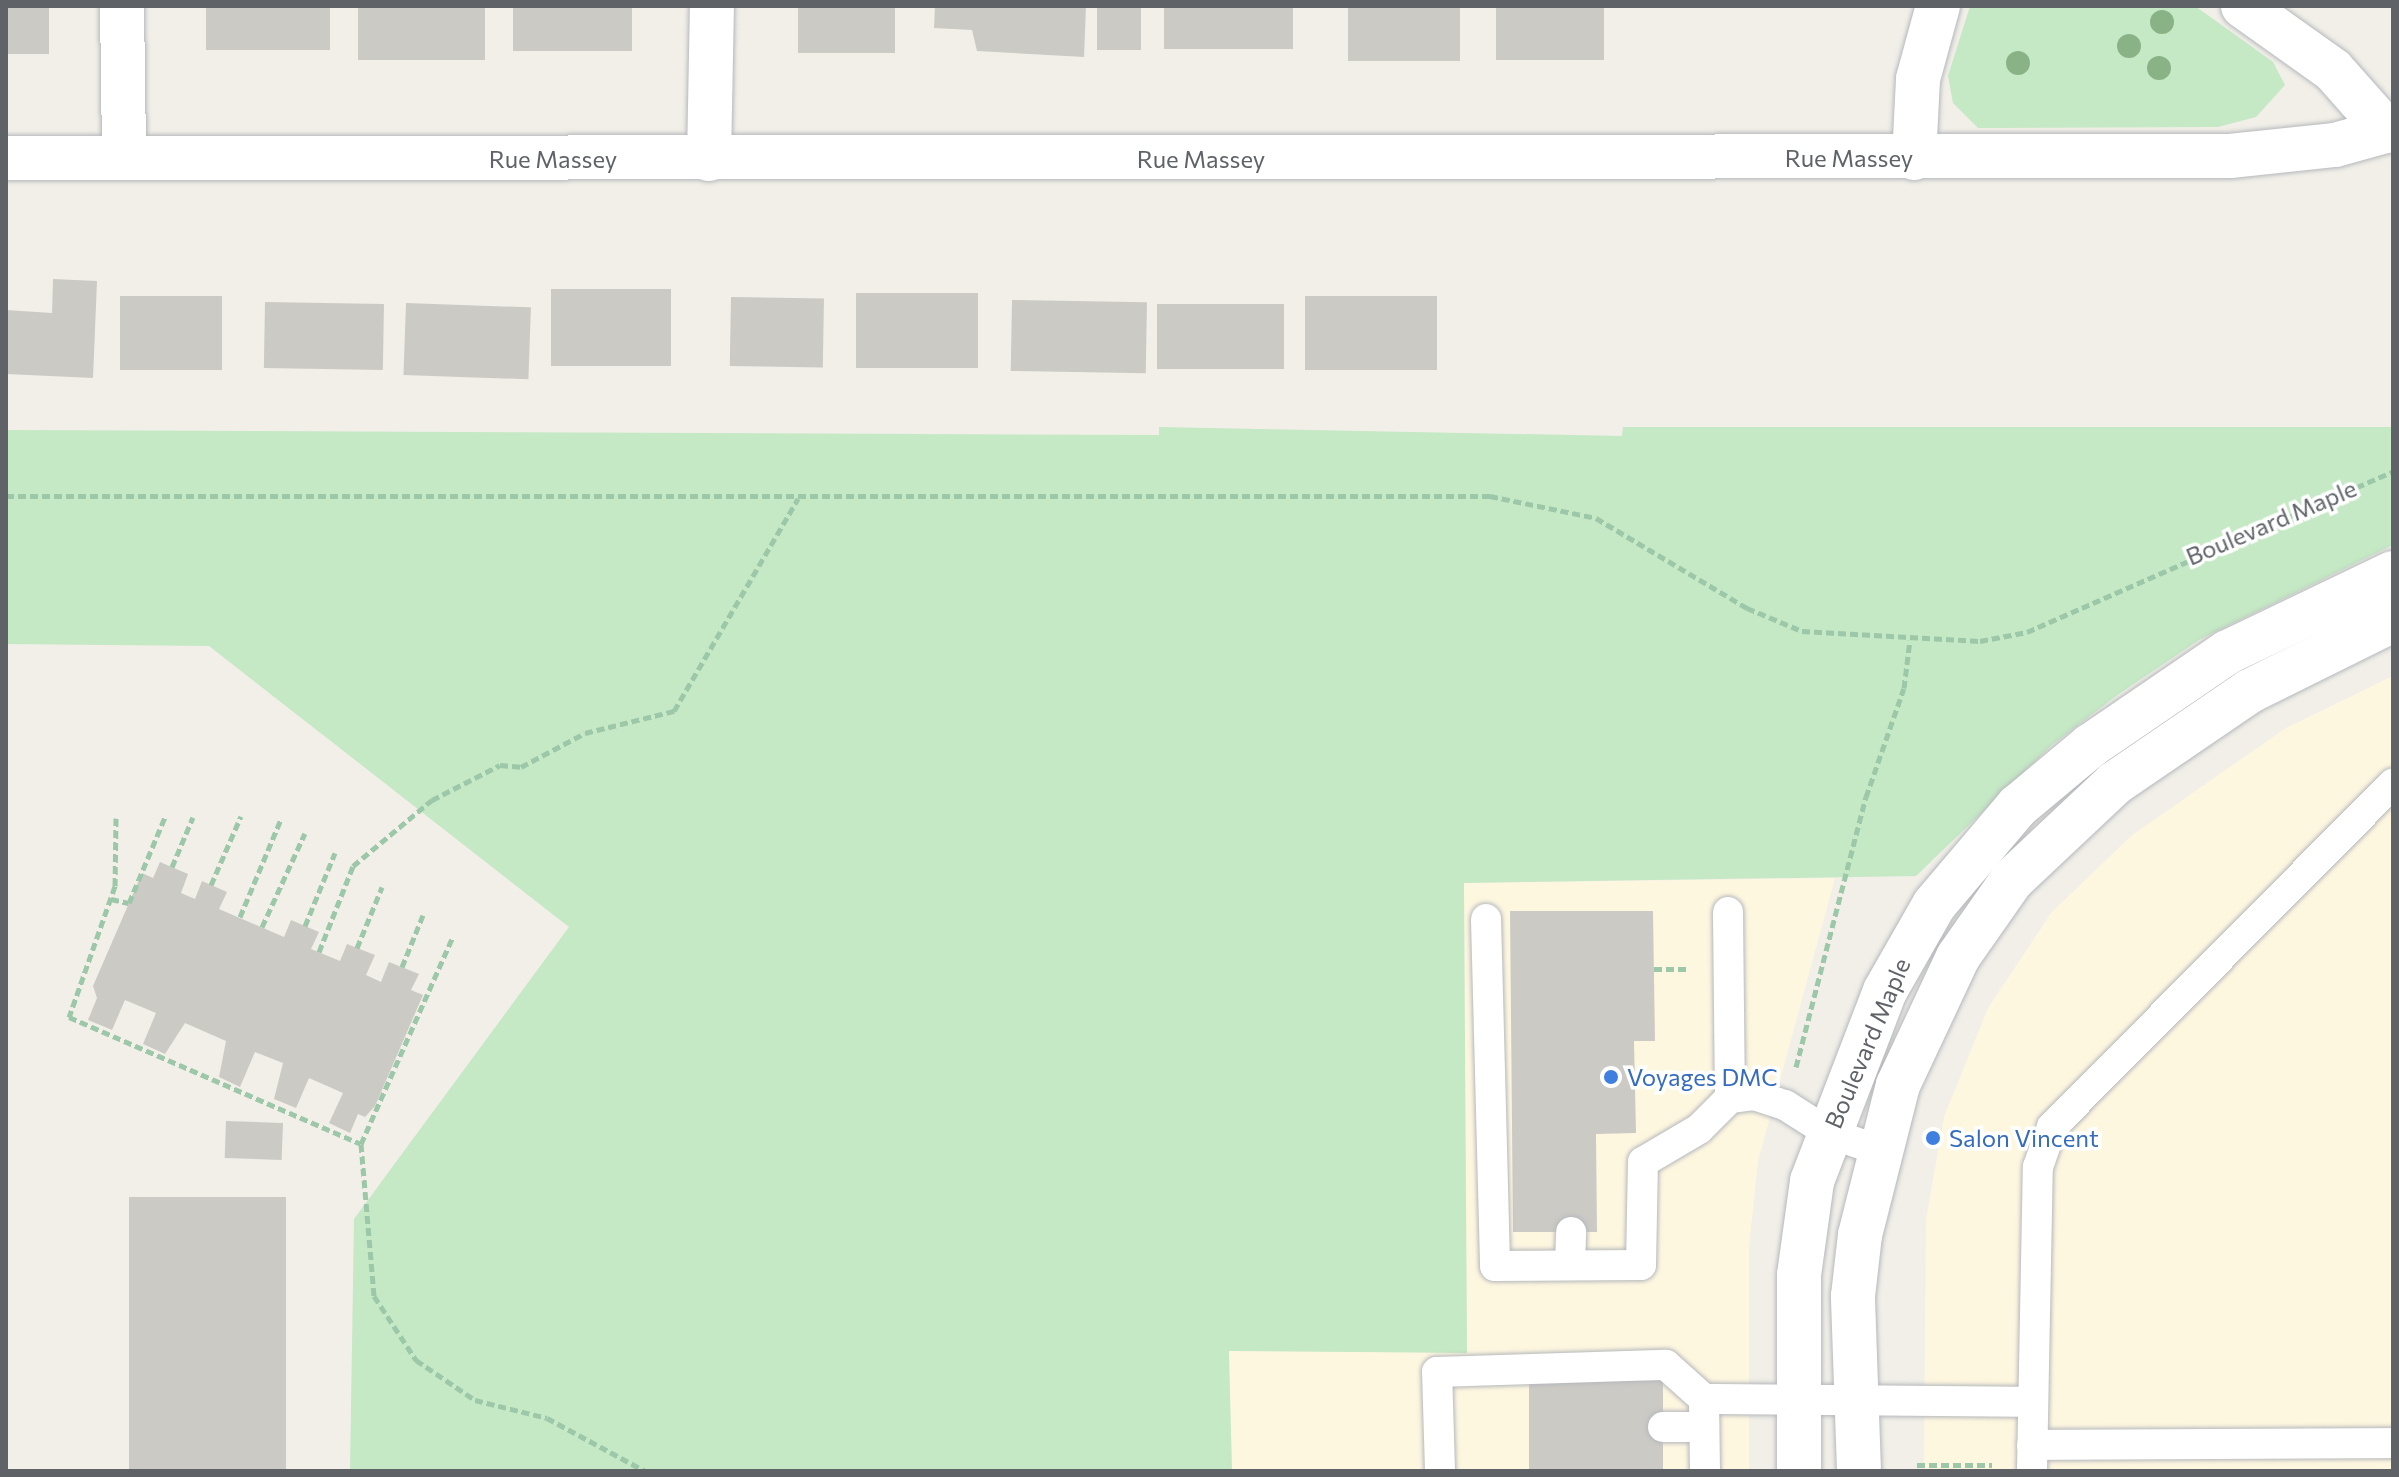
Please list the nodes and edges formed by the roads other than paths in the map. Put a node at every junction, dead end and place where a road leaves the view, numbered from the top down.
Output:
1 (122, 6) edge
2 (712, 6) edge
3 (1938, 6) edge
4 (2243, 6) edge
5 (2390, 130) edge
6 (6, 158) edge
7 (124, 158) junction
8 (1914, 158) junction
9 (709, 159) junction
10 (2393, 573) edge
11 (2393, 620) edge
12 (2393, 784) edge
13 (1728, 912) dead end
14 (1486, 919) dead end
15 (1730, 1086) junction
16 (1829, 1133) junction
17 (1878, 1150) junction
18 (1571, 1232) dead end
19 (1570, 1265) junction
20 (1799, 1400) junction
21 (1856, 1400) junction
22 (2033, 1402) junction
23 (1704, 1413) junction
24 (1663, 1427) dead end
25 (2393, 1443) edge
26 (2032, 1460) edge
27 (1440, 1471) edge
28 (1705, 1471) edge
29 (1799, 1471) edge
30 (1859, 1471) edge

1 - 7 street
2 - 9 street
3 - 8 street
4 - 5 street
5 - 8 street, Rue Massey
6 - 7 street, Rue Massey
7 - 9 street, Rue Massey
8 - 9 street, Rue Massey
10 - 16 street, Boulevard Maple
11 - 17 street, Boulevard Maple
12 - 22 lane
13 - 15 lane
14 - 19 lane
15 - 16 lane
15 - 19 lane
16 - 17 lane
16 - 20 street, Boulevard Maple
17 - 21 street, Boulevard Maple
18 - 19 lane
20 - 21 lane
20 - 23 lane
20 - 29 street, Boulevard Maple
21 - 22 lane
21 - 30 street, Boulevard Maple
22 - 26 lane
23 - 24 lane
23 - 27 lane
23 - 28 lane
25 - 26 lane

